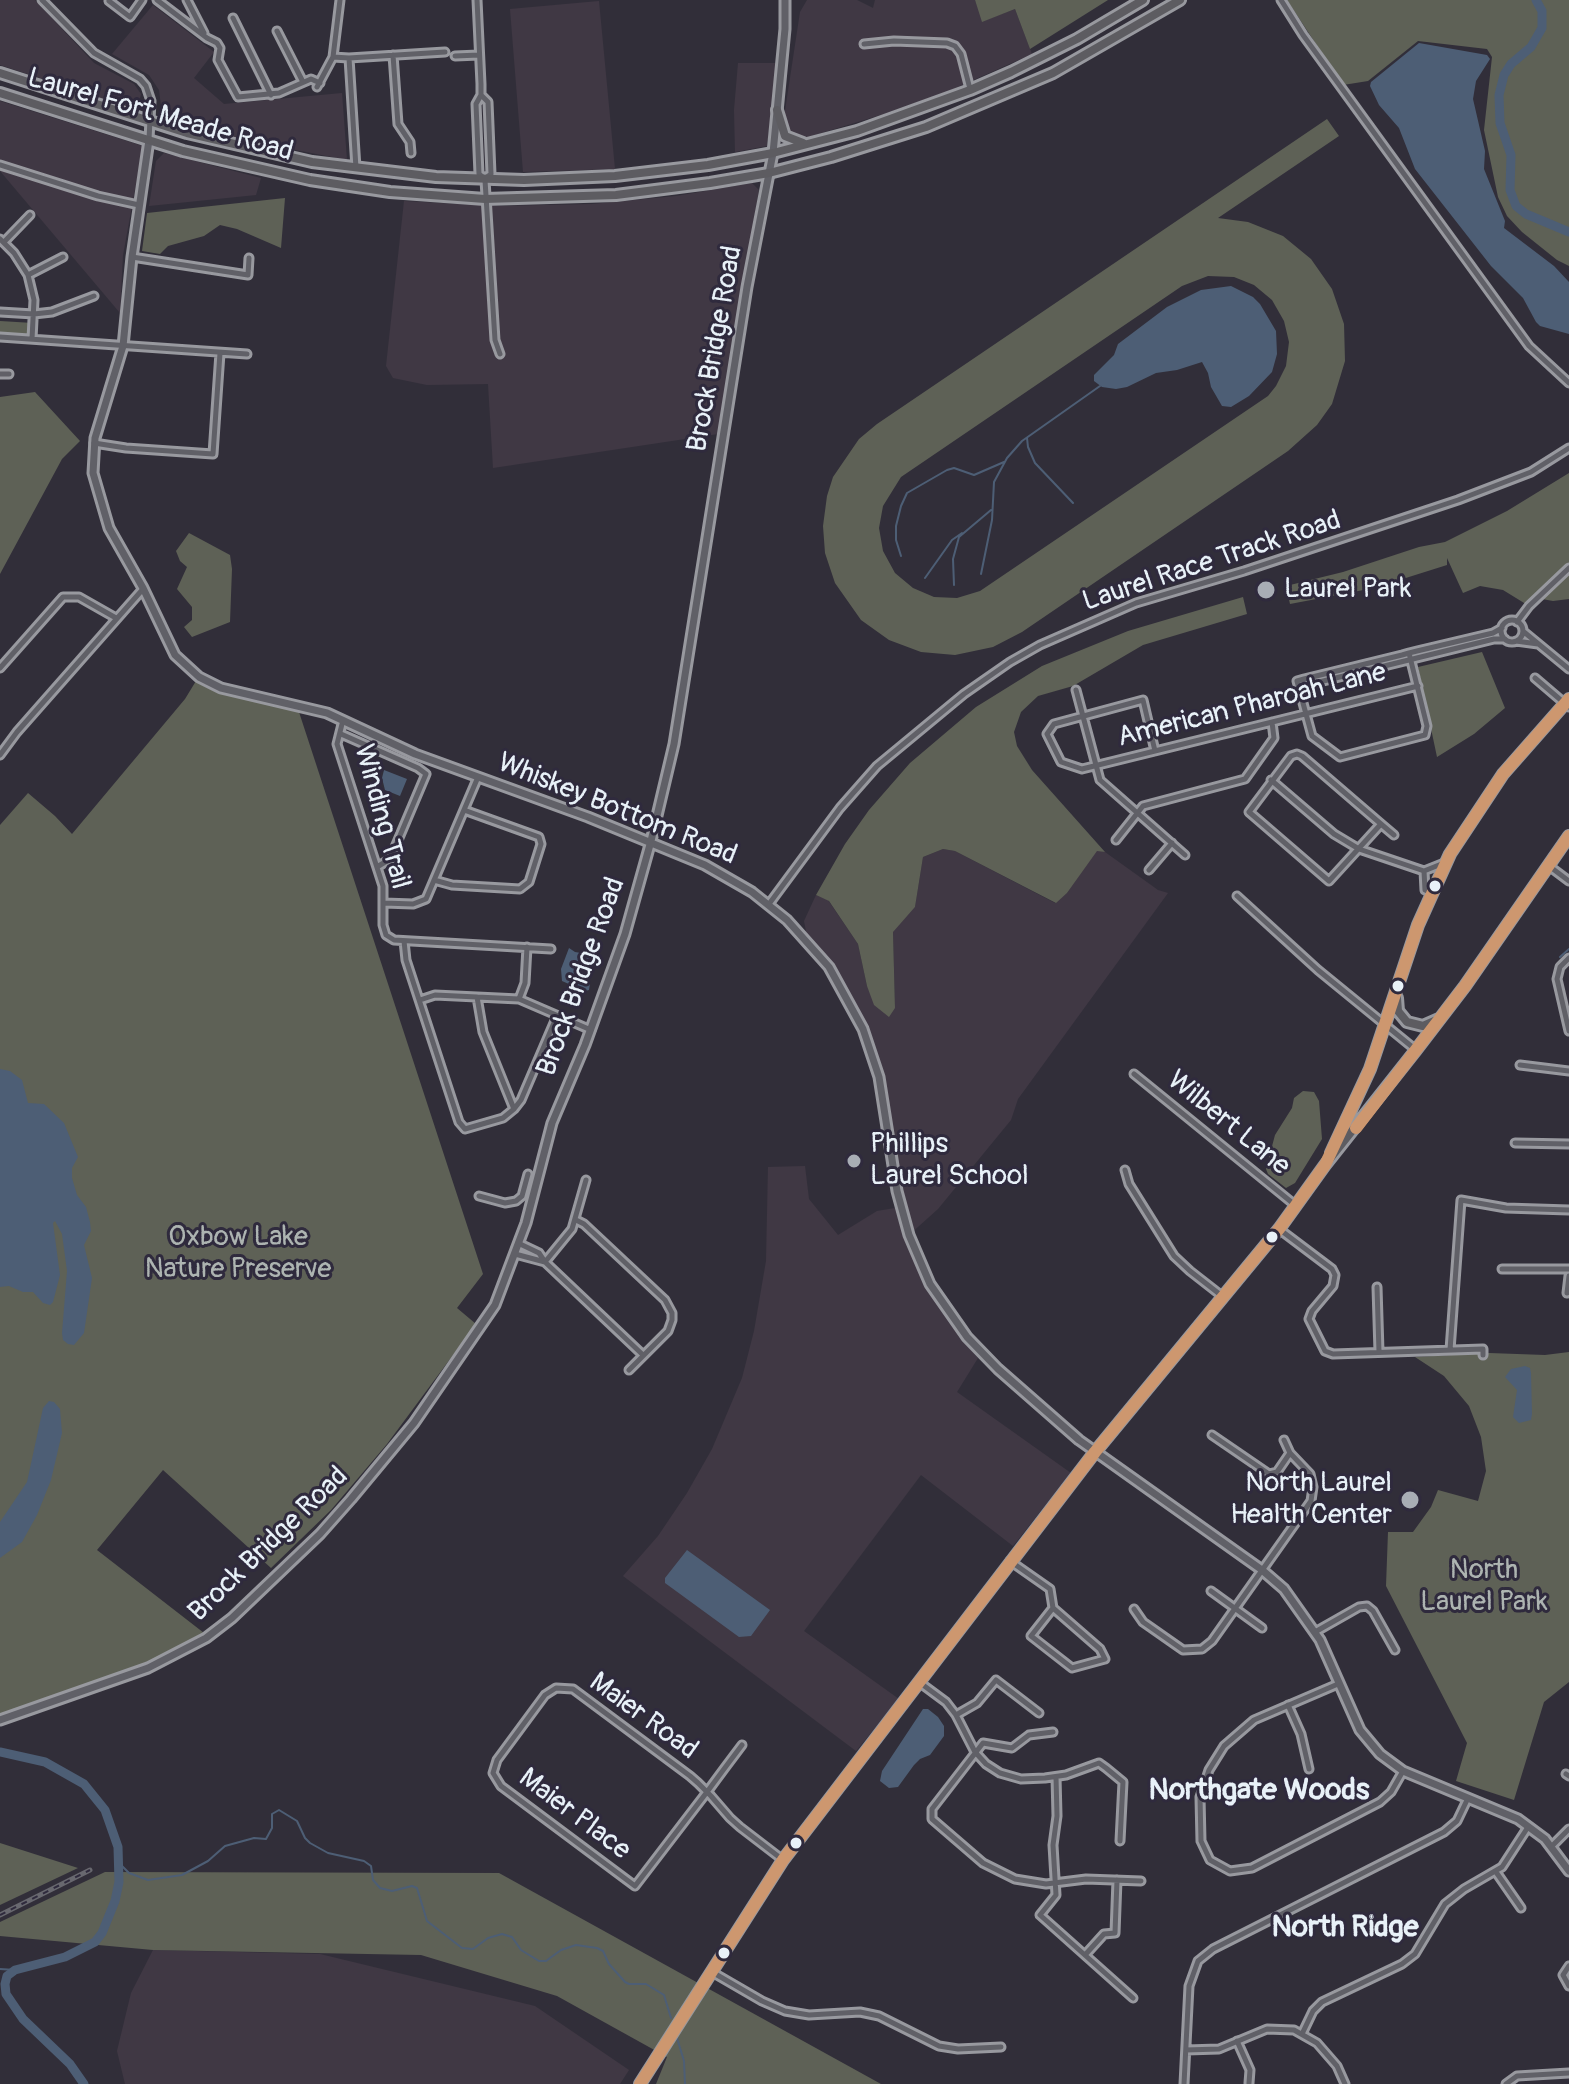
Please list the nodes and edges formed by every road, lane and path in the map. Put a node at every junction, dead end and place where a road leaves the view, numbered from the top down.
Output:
1 (42, 0) edge
2 (142, 0) edge
3 (157, 0) edge
4 (187, 0) edge
5 (340, 0) edge
6 (477, 0) edge
7 (785, 0) edge
8 (1143, 0) edge
9 (1180, 0) edge
10 (1281, 0) edge
11 (109, 1) edge
12 (233, 18) dead end
13 (277, 31) dead end
14 (207, 38) junction
15 (864, 44) dead end
16 (445, 52) dead end
17 (393, 55) junction
18 (479, 55) junction
19 (455, 56) dead end
20 (333, 57) junction
21 (349, 58) junction
22 (0, 73) edge
23 (303, 82) junction
24 (970, 90) junction
25 (0, 93) edge
26 (271, 95) junction
27 (481, 95) junction
28 (777, 110) junction
29 (151, 121) junction
30 (149, 140) junction
31 (812, 143) junction
32 (411, 153) dead end
33 (773, 153) junction
34 (0, 165) edge
35 (356, 169) junction
36 (769, 173) junction
37 (485, 180) junction
38 (485, 199) junction
39 (139, 205) junction
40 (30, 215) dead end
41 (2, 241) edge
42 (63, 257) dead end
43 (132, 257) junction
44 (249, 258) dead end
45 (28, 275) junction
46 (94, 296) dead end
47 (0, 312) edge
48 (34, 314) junction
49 (0, 337) edge
50 (32, 339) junction
51 (123, 346) junction
52 (220, 353) junction
53 (247, 354) dead end
54 (500, 354) dead end
55 (0, 374) edge
56 (9, 374) dead end
57 (1569, 383) edge
58 (94, 443) junction
59 (1569, 448) edge
60 (1569, 568) edge
61 (143, 588) junction
62 (116, 618) junction
63 (1517, 622) junction
64 (1502, 628) junction
65 (1522, 629) junction
66 (1505, 639) junction
67 (1516, 641) junction
68 (1539, 644) junction
69 (1410, 656) junction
70 (0, 668) edge
71 (1569, 669) edge
72 (1535, 678) dead end
73 (1418, 686) junction
74 (1076, 690) dead end
75 (1568, 703) edge
76 (1305, 714) junction
77 (1083, 716) junction
78 (347, 721) junction
79 (1272, 722) junction
80 (341, 734) junction
81 (1155, 751) junction
82 (0, 755) edge
83 (1096, 765) junction
84 (478, 777) junction
85 (1271, 780) junction
86 (464, 810) junction
87 (1138, 814) junction
88 (1381, 824) junction
89 (1394, 835) dead end
90 (1569, 836) edge
91 (1116, 840) dead end
92 (651, 841) junction
93 (1172, 843) junction
94 (1359, 849) junction
95 (1185, 855) dead end
96 (1445, 863) junction
97 (1549, 866) junction
98 (377, 867) junction
99 (1149, 870) dead end
100 (1424, 871) junction
101 (434, 880) junction
102 (1569, 881) edge
103 (1432, 893) junction
104 (1237, 896) dead end
105 (384, 903) junction
106 (769, 904) junction
107 (404, 941) junction
108 (527, 947) junction
109 (551, 949) dead end
110 (1569, 958) edge
111 (1397, 989) junction
112 (477, 997) junction
113 (519, 999) junction
114 (420, 1000) junction
115 (1566, 1006) edge
116 (557, 1016) junction
117 (1442, 1017) junction
118 (1386, 1026) junction
119 (591, 1030) junction
120 (1569, 1031) edge
121 (1416, 1050) junction
122 (1520, 1065) dead end
123 (1569, 1071) edge
124 (1134, 1074) dead end
125 (514, 1109) junction
126 (1515, 1143) dead end
127 (1569, 1144) edge
128 (1325, 1165) junction
129 (1125, 1170) dead end
130 (528, 1174) dead end
131 (586, 1180) dead end
132 (479, 1196) dead end
133 (520, 1198) junction
134 (532, 1202) junction
135 (1296, 1206) junction
136 (1569, 1210) edge
137 (576, 1220) junction
138 (1279, 1229) junction
139 (518, 1243) junction
140 (515, 1254) junction
141 (545, 1262) junction
142 (1502, 1269) dead end
143 (1569, 1269) edge
144 (1569, 1276) edge
145 (1377, 1287) dead end
146 (1567, 1293) dead end
147 (1222, 1296) junction
148 (1450, 1350) junction
149 (1379, 1352) junction
150 (643, 1355) junction
151 (1483, 1355) dead end
152 (629, 1370) dead end
153 (1212, 1435) dead end
154 (1284, 1440) dead end
155 (1095, 1452) junction
156 (1290, 1453) junction
157 (1010, 1561) junction
158 (1262, 1570) junction
159 (1211, 1591) dead end
160 (1053, 1608) junction
161 (1134, 1609) dead end
162 (1235, 1609) junction
163 (1262, 1628) dead end
164 (1315, 1632) junction
165 (1395, 1650) dead end
166 (919, 1682) junction
167 (1338, 1684) junction
168 (1288, 1705) junction
169 (1039, 1713) dead end
170 (956, 1715) junction
171 (0, 1720) edge
172 (1053, 1732) dead end
173 (742, 1745) dead end
174 (975, 1752) junction
175 (1309, 1769) dead end
176 (1403, 1771) junction
177 (493, 1773) joint
178 (1056, 1777) junction
179 (707, 1792) junction
180 (1468, 1798) junction
181 (1529, 1826) junction
182 (1569, 1829) edge
183 (1120, 1841) dead end
184 (1552, 1846) junction
185 (783, 1860) junction
186 (1569, 1871) edge
187 (1496, 1872) junction
188 (1117, 1880) junction
189 (1141, 1881) dead end
190 (1056, 1883) junction
191 (1521, 1908) dead end
192 (1085, 1955) junction
193 (1569, 1966) edge
194 (711, 1971) junction
195 (1568, 1984) edge
196 (1133, 1998) dead end
197 (1302, 2034) junction
198 (1237, 2041) junction
199 (1001, 2047) dead end
200 (1186, 2050) junction
201 (1569, 2073) edge
202 (1249, 2083) edge
203 (640, 2084) edge
204 (1184, 2084) edge
205 (1345, 2084) edge
206 (1506, 2084) edge

1 - 29 street
2 - 11 street
3 - 14 street
4 - 14 street
5 - 20 street
6 - 18 street
7 - 28 street, Brock Bridge Road
8 - 24 main road, Laurel Fort Meade Road
9 - 36 main road, Laurel Fort Meade Road
10 - 57 street
12 - 26 street
13 - 23 street
14 - 26 street
15 - 24 street
16 - 17 street
17 - 21 street
17 - 32 street
18 - 19 street
18 - 27 street
20 - 21 street
20 - 23 street
21 - 35 street
22 - 29 main road, Laurel Fort Meade Road
23 - 26 street
24 - 31 main road, Laurel Fort Meade Road
25 - 30 main road, Laurel Fort Meade Road
27 - 37 street
27 - 37 street
28 - 31 main road
28 - 33 street, Brock Bridge Road
29 - 30 street
29 - 35 main road, Laurel Fort Meade Road
30 - 38 main road, Laurel Fort Meade Road
30 - 39 street, Whiskey Bottom Road
31 - 33 main road, Laurel Fort Meade Road
33 - 36 street, Brock Bridge Road
33 - 37 main road, Laurel Fort Meade Road
34 - 39 street
35 - 37 main road, Laurel Fort Meade Road
36 - 38 main road, Laurel Fort Meade Road
36 - 92 street, Brock Bridge Road
37 - 38 street
38 - 54 street
39 - 43 street, Whiskey Bottom Road
40 - 41 street
41 - 45 street
42 - 45 street
43 - 44 street
43 - 51 street, Whiskey Bottom Road
45 - 48 street
46 - 48 street
47 - 48 street
48 - 50 street
49 - 50 street
50 - 51 street
51 - 52 street
51 - 58 street, Whiskey Bottom Road
52 - 53 street
52 - 58 street
55 - 56 street
58 - 61 street, Whiskey Bottom Road
59 - 106 street, Laurel Race Track Road
60 - 63 street
61 - 62 street
61 - 78 street, Whiskey Bottom Road
62 - 70 street
62 - 82 street
63 - 64 street
63 - 65 street
64 - 66 street
64 - 69 street
65 - 67 street
65 - 68 street
66 - 67 street
66 - 69 street
67 - 68 street
68 - 71 street
69 - 73 street
69 - 76 street
72 - 75 street
73 - 76 street, American Pharoah Lane
73 - 76 street
74 - 77 street
75 - 96 main road
76 - 79 street, American Pharoah Lane
77 - 81 street
77 - 83 street
77 - 83 street
78 - 80 street, Winding Trail
78 - 84 street, Whiskey Bottom Road
79 - 81 street, American Pharoah Lane
79 - 87 street
80 - 98 street, Winding Trail
80 - 98 street
81 - 83 street, American Pharoah Lane
83 - 87 street
84 - 86 street
84 - 92 street, Whiskey Bottom Road
85 - 88 street
85 - 94 street
85 - 94 street
86 - 101 street
86 - 101 street
87 - 91 street
87 - 93 street
88 - 89 street
88 - 94 street
90 - 97 main road
92 - 106 street, Whiskey Bottom Road
92 - 119 street, Brock Bridge Road
93 - 95 street
93 - 99 street
94 - 100 street
96 - 100 street
96 - 103 main road
97 - 102 street
97 - 117 main road
98 - 105 street, Winding Trail
100 - 103 street
101 - 105 street
103 - 111 main road
104 - 118 street
105 - 107 street, Winding Trail
106 - 155 street, Whiskey Bottom Road
107 - 108 street
107 - 114 street
108 - 109 street
108 - 113 street
110 - 115 street
111 - 117 main road
111 - 118 main road
112 - 113 street
112 - 114 street
112 - 125 street
113 - 116 street
114 - 125 street
115 - 120 street
116 - 119 street
116 - 125 street
117 - 121 main road
118 - 121 street
118 - 128 main road
119 - 134 street, Brock Bridge Road
121 - 128 main road
122 - 123 street
124 - 135 street, Wilbert Lane
126 - 127 street
128 - 135 main road
129 - 147 street
130 - 133 street
131 - 137 street
132 - 133 street
133 - 134 street
134 - 139 street, Brock Bridge Road
135 - 138 main road
136 - 148 street
137 - 141 street
137 - 150 street
138 - 147 main road
138 - 149 street
139 - 140 street, Brock Bridge Road
139 - 141 street
140 - 141 street
140 - 171 street, Brock Bridge Road
141 - 150 street
142 - 143 street
144 - 146 street
145 - 149 street
147 - 155 main road
148 - 149 street
148 - 151 street
150 - 152 street
153 - 156 street
154 - 156 street
155 - 157 main road
155 - 158 street, Whiskey Bottom Road
156 - 158 street
157 - 160 street
157 - 166 main road
158 - 162 street
158 - 164 street, Whiskey Bottom Road
159 - 162 street
160 - 160 street
161 - 162 street
162 - 163 street
164 - 165 street
164 - 167 street, Whiskey Bottom Road
166 - 170 street
166 - 185 main road
167 - 168 street
167 - 176 street, Whiskey Bottom Road
168 - 175 street
168 - 176 street
169 - 170 street
170 - 174 street
172 - 174 street
173 - 179 street
174 - 178 street
174 - 190 street
176 - 180 street, Whiskey Bottom Road
177 - 179 street, Maier Road
177 - 179 street, Maier Place
178 - 183 street
178 - 190 street
179 - 185 street, Maier Road
180 - 181 street, Whiskey Bottom Road
180 - 200 street
181 - 184 street, Whiskey Bottom Road
181 - 187 street
182 - 184 street
184 - 186 street, Whiskey Bottom Road
185 - 194 main road
187 - 191 street
187 - 197 street
188 - 189 street
188 - 190 street
188 - 192 street
190 - 192 street
192 - 196 street
193 - 195 street
194 - 199 street
194 - 203 main road
197 - 198 street
197 - 205 street
198 - 200 street
198 - 202 street
200 - 204 street
201 - 206 street

